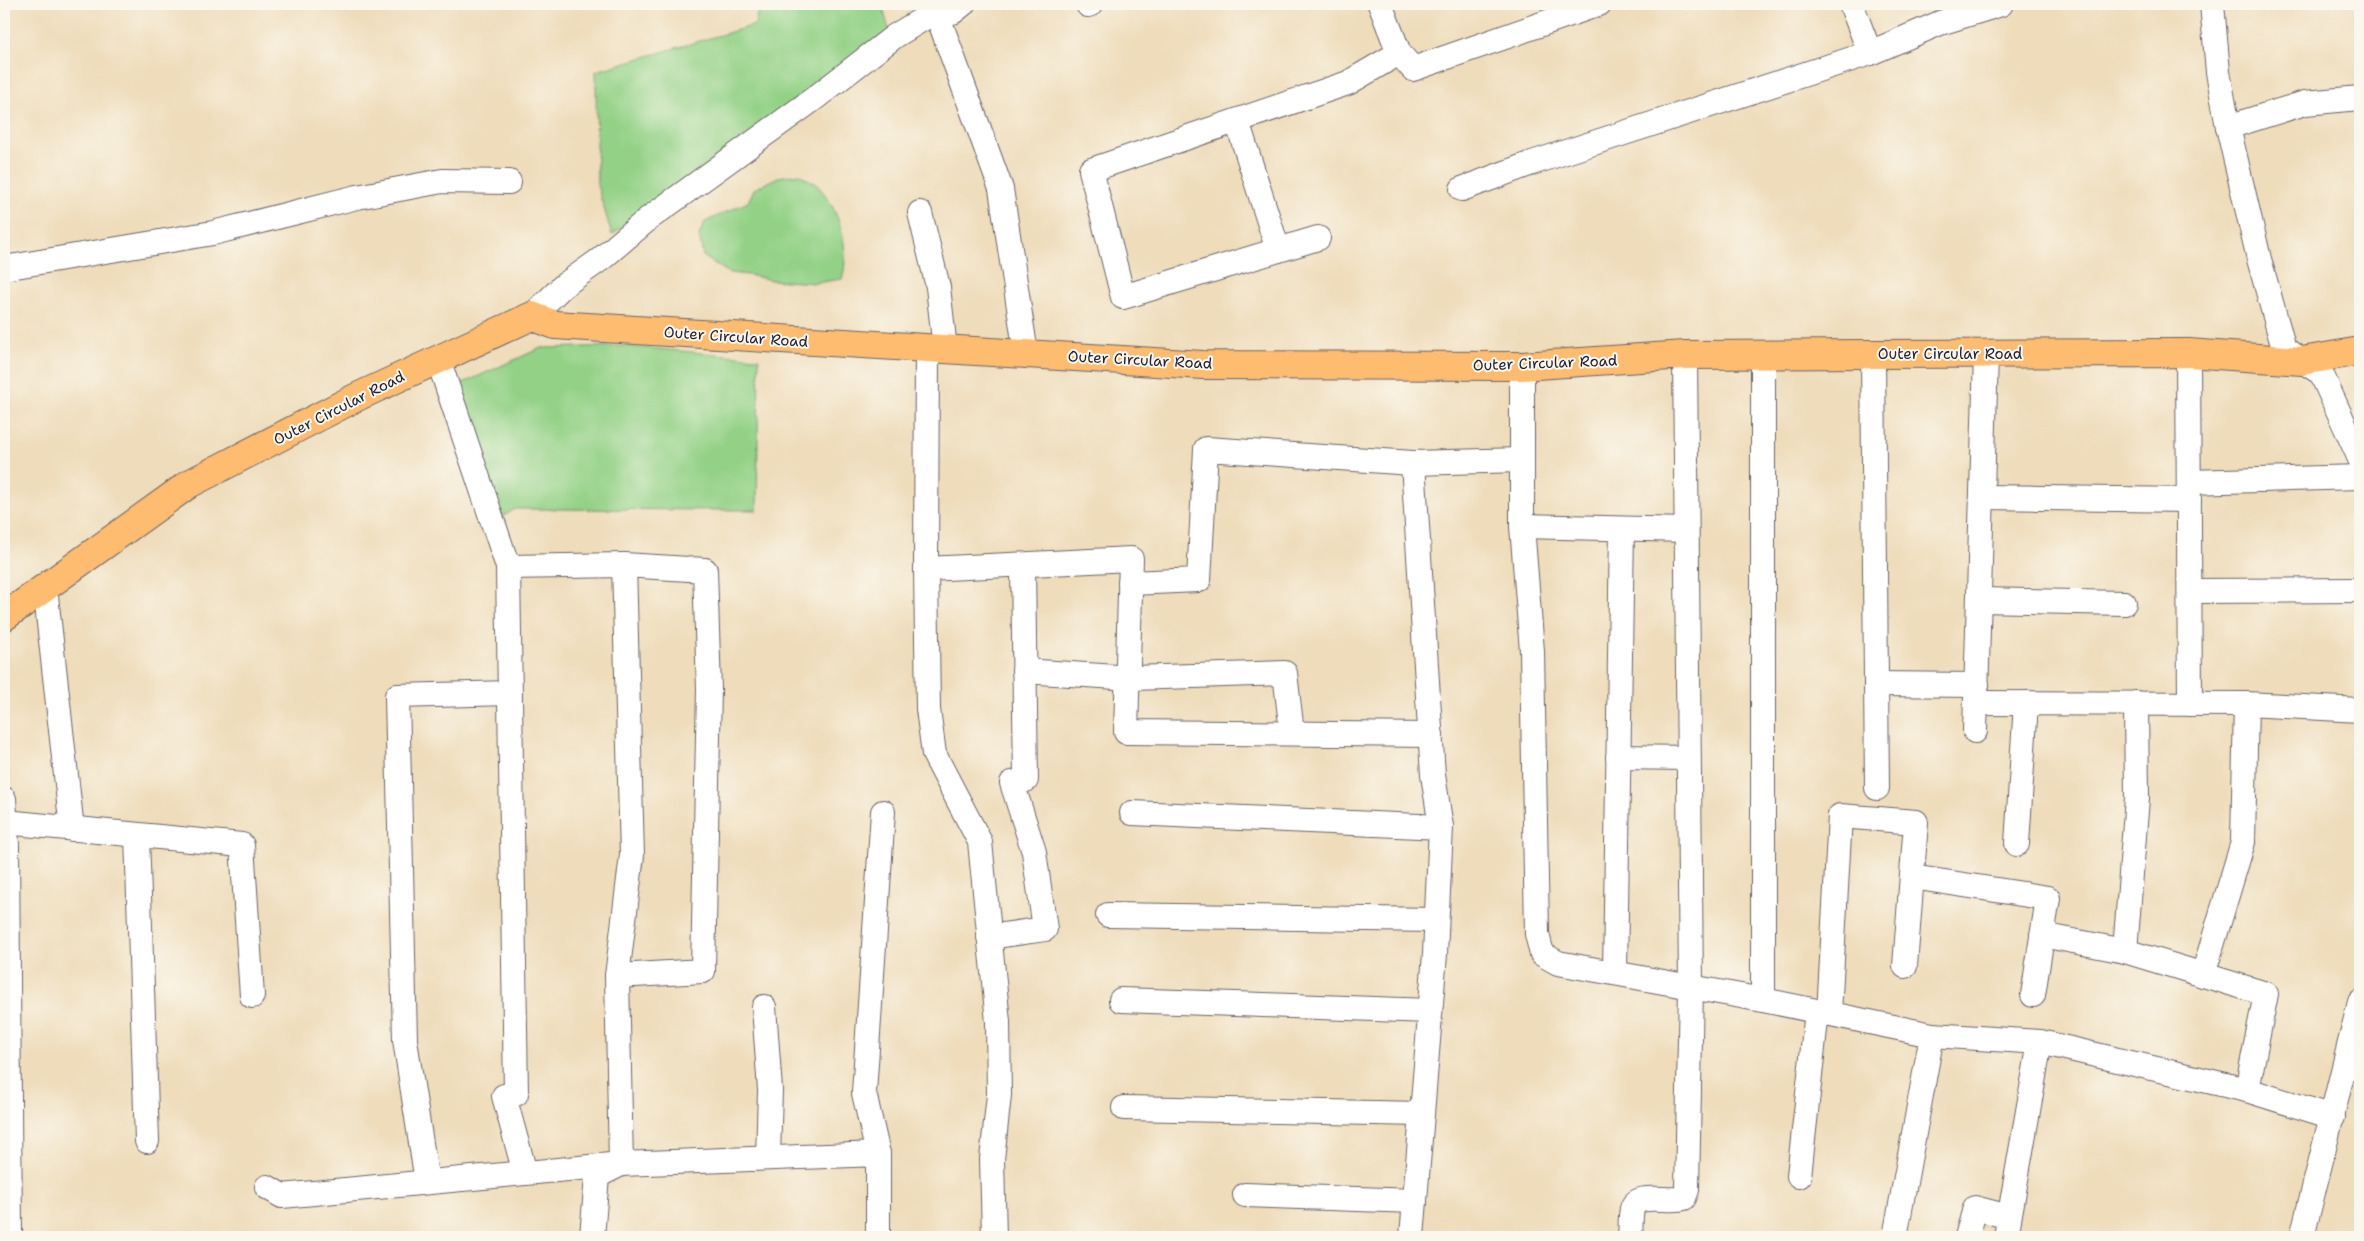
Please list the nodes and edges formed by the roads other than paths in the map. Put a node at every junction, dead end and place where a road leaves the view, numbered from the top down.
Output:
1 (1380, 4) edge
2 (1599, 4) edge
3 (1851, 4) edge
4 (2001, 4) edge
5 (2212, 4) edge
6 (950, 8) edge
7 (1870, 52) junction
8 (1399, 53) junction
9 (2360, 98) edge
10 (1237, 121) junction
11 (2228, 127) junction
12 (509, 182) dead end
13 (1462, 189) dead end
14 (920, 213) dead end
15 (1318, 238) dead end
16 (1278, 250) junction
17 (4, 268) edge
18 (532, 316) junction
19 (936, 349) junction
20 (2360, 351) edge
21 (2188, 353) junction
22 (1026, 354) junction
23 (1763, 354) junction
24 (1873, 354) junction
25 (1685, 355) junction
26 (1986, 355) junction
27 (438, 359) junction
28 (2302, 361) junction
29 (1522, 366) junction
30 (2360, 459) edge
31 (1522, 460) junction
32 (1413, 463) junction
33 (2360, 477) edge
34 (2189, 491) junction
35 (1982, 497) junction
36 (1522, 526) junction
37 (1622, 529) junction
38 (1686, 530) junction
39 (1023, 564) junction
40 (624, 565) junction
41 (508, 567) junction
42 (926, 570) junction
43 (1130, 583) junction
44 (45, 587) junction
45 (2360, 590) edge
46 (2190, 591) junction
47 (1979, 600) junction
48 (2124, 603) dead end
49 (4, 617) edge
50 (1024, 671) junction
51 (1128, 678) junction
52 (1876, 684) junction
53 (510, 693) junction
54 (1976, 694) junction
55 (2026, 703) junction
56 (2136, 703) junction
57 (2190, 704) junction
58 (2246, 704) junction
59 (2360, 710) edge
60 (1975, 731) dead end
61 (1292, 734) junction
62 (1431, 735) junction
63 (1618, 757) junction
64 (1688, 758) junction
65 (1877, 788) dead end
66 (4, 810) edge
67 (883, 812) dead end
68 (1132, 813) dead end
69 (1441, 826) junction
70 (72, 829) junction
71 (137, 835) junction
72 (2017, 844) dead end
73 (1912, 877) junction
74 (1108, 915) dead end
75 (1436, 920) junction
76 (2042, 935) junction
77 (989, 937) junction
78 (2125, 951) junction
79 (1905, 966) dead end
80 (1615, 973) junction
81 (2203, 975) junction
82 (617, 976) junction
83 (1691, 987) junction
84 (252, 996) dead end
85 (2032, 996) dead end
86 (1121, 1000) dead end
87 (1763, 1000) junction
88 (2360, 1002) edge
89 (764, 1007) dead end
90 (1430, 1011) junction
91 (1823, 1012) junction
92 (1932, 1035) junction
93 (2040, 1042) junction
94 (2247, 1090) junction
95 (1124, 1108) dead end
96 (1422, 1114) junction
97 (2333, 1117) junction
98 (147, 1141) dead end
99 (878, 1154) junction
100 (768, 1158) junction
101 (622, 1164) junction
102 (525, 1173) junction
103 (1799, 1176) dead end
104 (427, 1182) junction
105 (267, 1187) dead end
106 (1245, 1195) dead end
107 (1415, 1201) junction
108 (2007, 1227) edge
109 (10, 1237) edge
110 (592, 1237) edge
111 (878, 1237) edge
112 (994, 1237) edge
113 (1412, 1237) edge
114 (1630, 1237) edge
115 (1895, 1237) edge
116 (1967, 1237) edge
117 (2302, 1237) edge

1 - 8 street
2 - 8 street
3 - 7 street
4 - 7 street
5 - 11 street
6 - 18 street
6 - 22 street
7 - 13 street
8 - 10 street
9 - 11 street
10 - 16 street
10 - 16 street
11 - 28 street
12 - 17 street
14 - 19 street
15 - 16 street
18 - 19 main road, Outer Circular Road
18 - 27 main road, Outer Circular Road
19 - 22 main road, Outer Circular Road
19 - 42 street
20 - 28 main road, Outer Circular Road
21 - 26 main road, Outer Circular Road
21 - 28 main road, Outer Circular Road
21 - 34 street
22 - 29 main road, Outer Circular Road
23 - 24 main road, Outer Circular Road
23 - 25 main road, Outer Circular Road
23 - 87 street
24 - 26 main road, Outer Circular Road
24 - 52 street
25 - 29 main road, Outer Circular Road
25 - 38 street
26 - 35 street
27 - 41 street
27 - 44 main road, Outer Circular Road
28 - 30 street
29 - 31 street
31 - 32 street
31 - 36 street
32 - 43 street
32 - 62 street
33 - 34 street
34 - 35 street
34 - 46 street
35 - 47 street
36 - 37 street
36 - 80 street
37 - 38 street
37 - 63 street
38 - 64 street
39 - 42 street
39 - 43 street
39 - 50 street
40 - 41 street
40 - 82 street
40 - 82 street
41 - 53 street
42 - 77 street
43 - 51 street
44 - 49 main road, Outer Circular Road
44 - 70 street
45 - 46 street
46 - 57 street
47 - 48 street
47 - 54 street
50 - 51 street
50 - 77 street
51 - 61 street
51 - 61 street
52 - 54 street
52 - 65 street
53 - 102 street
53 - 104 street
54 - 55 street
54 - 60 street
55 - 56 street
55 - 72 street
56 - 57 street
56 - 78 street
57 - 58 street
58 - 59 street
58 - 81 street
61 - 62 street
62 - 69 street
63 - 64 street
63 - 80 street
64 - 83 street
66 - 70 street
66 - 109 street
67 - 99 street
68 - 69 street
69 - 75 street
70 - 71 street
71 - 84 street
71 - 98 street
73 - 76 street
73 - 79 street
73 - 91 street
74 - 75 street
75 - 90 street
76 - 78 street
76 - 85 street
77 - 112 street
78 - 81 street
80 - 83 street
81 - 94 street
82 - 101 street
83 - 87 street
83 - 114 street
86 - 90 street
87 - 91 street
88 - 97 street
89 - 100 street
90 - 96 street
91 - 92 street
91 - 103 street
92 - 93 street
92 - 115 street
93 - 94 street
93 - 108 street
94 - 97 street
95 - 96 street
96 - 107 street
97 - 117 street
99 - 100 street
99 - 111 street
100 - 101 street
101 - 102 street
101 - 110 street
102 - 104 street
104 - 105 street
106 - 107 street
107 - 113 street
108 - 116 street

